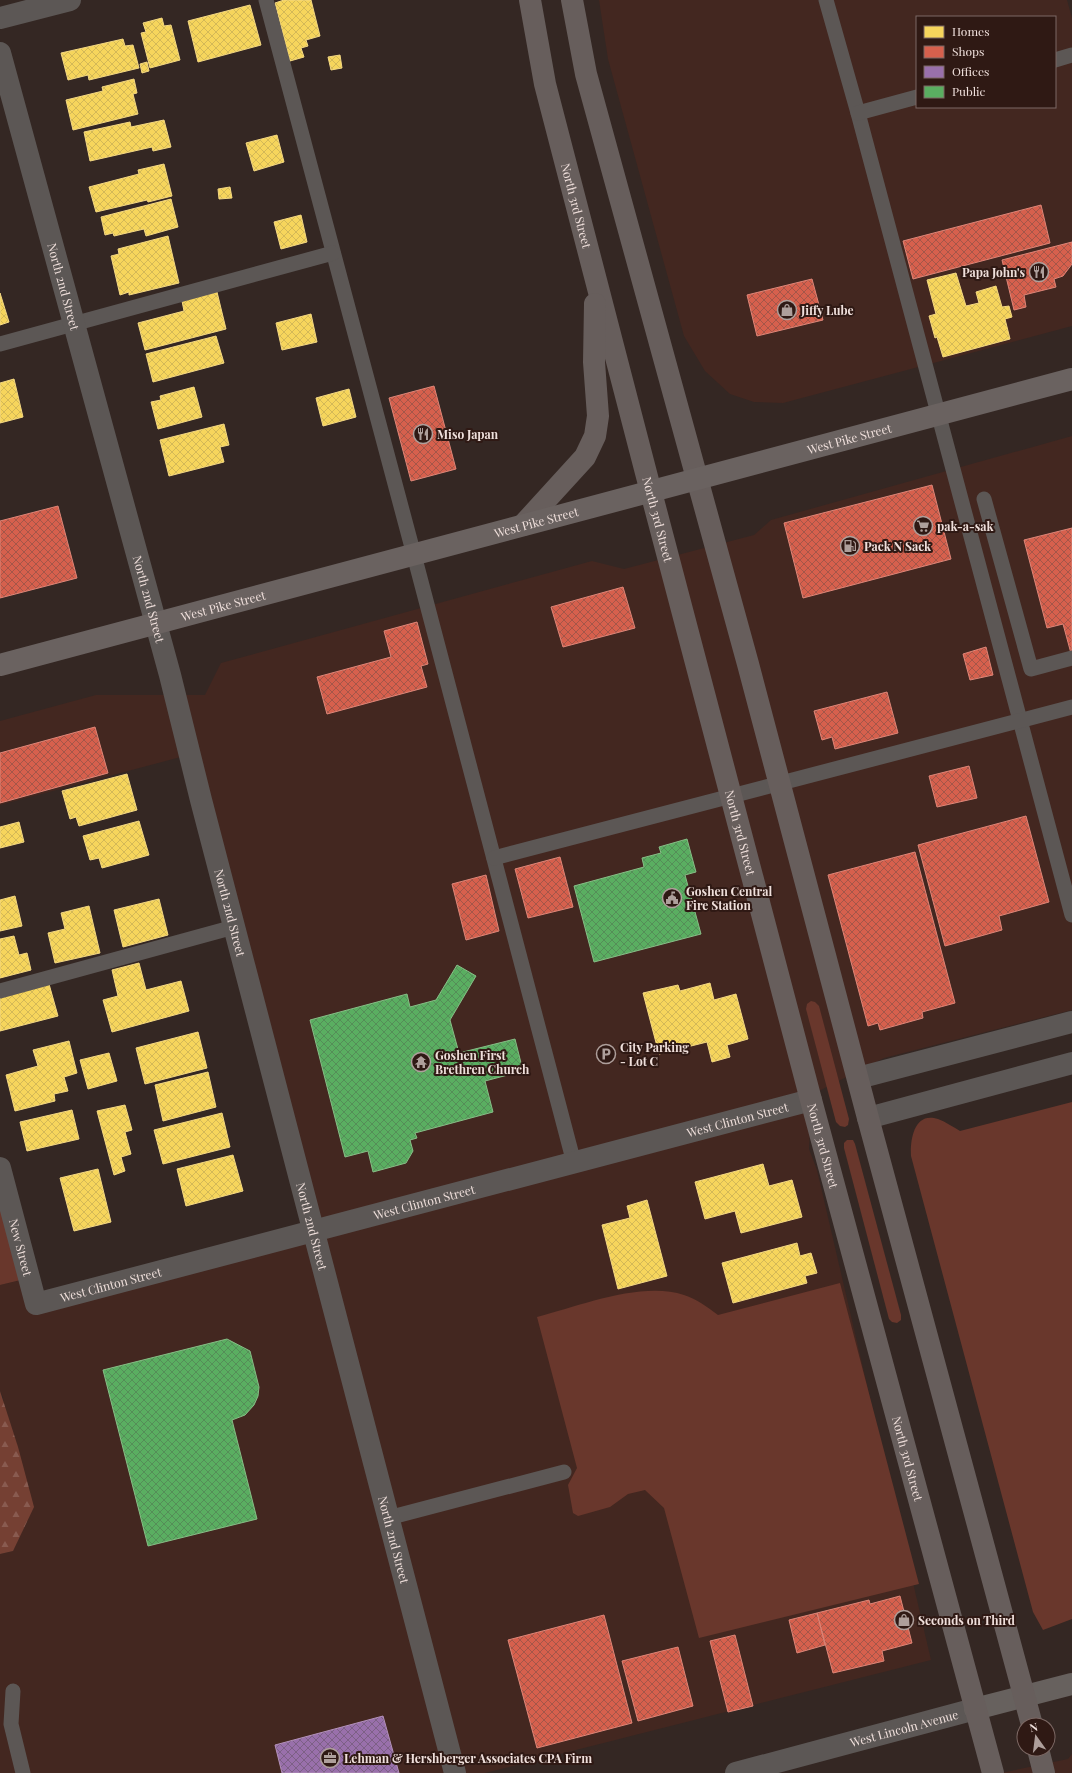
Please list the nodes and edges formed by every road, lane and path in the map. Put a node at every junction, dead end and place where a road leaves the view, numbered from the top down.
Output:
1 (70, 0) edge
2 (266, 0) edge
3 (530, 0) edge
4 (572, 0) edge
5 (826, 0) edge
6 (0, 18) edge
7 (0, 53) edge
8 (1072, 55) edge
9 (1056, 60) edge
10 (916, 97) edge
11 (858, 113) junction
12 (334, 253) junction
13 (595, 277) junction
14 (75, 323) junction
15 (0, 344) edge
16 (1072, 379) edge
17 (938, 415) junction
18 (697, 479) junction
19 (651, 492) junction
20 (984, 499) dead end
21 (524, 526) junction
22 (414, 555) junction
23 (156, 623) junction
24 (1072, 658) edge
25 (0, 665) edge
26 (1072, 707) edge
27 (1020, 721) junction
28 (780, 782) junction
29 (732, 795) junction
30 (494, 858) junction
31 (1072, 915) edge
32 (234, 927) junction
33 (0, 991) edge
34 (1072, 1022) edge
35 (1072, 1063) edge
36 (858, 1078) junction
37 (811, 1100) junction
38 (868, 1118) junction
39 (574, 1163) junction
40 (0, 1168) edge
41 (312, 1231) junction
42 (36, 1304) joint
43 (564, 1472) dead end
44 (388, 1518) junction
45 (1072, 1684) edge
46 (13, 1691) dead end
47 (1024, 1697) junction
48 (975, 1710) junction
49 (1030, 1717) edge
50 (1040, 1757) edge
51 (23, 1773) edge
52 (455, 1773) edge
53 (736, 1773) edge
54 (993, 1773) edge
55 (1044, 1773) edge

1 - 6 street
2 - 12 lane
3 - 13 main road, North 3rd Street
4 - 18 main road
5 - 11 lane
7 - 14 street, North 2nd Street
8 - 9 lane
10 - 11 lane
11 - 17 lane
12 - 14 lane
12 - 22 lane
13 - 19 main road, North 3rd Street
13 - 21 main road
14 - 15 lane
14 - 23 street, North 2nd Street
16 - 17 highway, West Pike Street
17 - 18 highway, West Pike Street
17 - 27 lane
18 - 19 highway, West Pike Street
18 - 28 main road
19 - 21 highway, West Pike Street
19 - 29 main road, North 3rd Street
20 - 24 lane
21 - 22 highway, West Pike Street
22 - 23 highway, West Pike Street
22 - 30 lane
23 - 25 highway, West Pike Street
23 - 32 street, North 2nd Street
26 - 27 lane
27 - 28 lane
27 - 31 lane
28 - 29 lane
28 - 36 main road
29 - 30 lane
29 - 37 main road, North 3rd Street
30 - 39 lane
32 - 33 lane
32 - 41 street, North 2nd Street
34 - 36 street
35 - 38 street
36 - 38 main road
37 - 39 street, West Clinton Street
37 - 48 main road, North 3rd Street
38 - 47 main road
39 - 41 street, West Clinton Street
40 - 42 street, New Street
41 - 42 street, West Clinton Street
41 - 44 street, North 2nd Street
43 - 44 lane
44 - 52 street, North 2nd Street
45 - 47 main road, West Lincoln Avenue
46 - 51 lane
47 - 48 main road, West Lincoln Avenue
47 - 49 main road
48 - 53 street, West Lincoln Avenue
48 - 54 main road, North 3rd Street
50 - 55 main road

